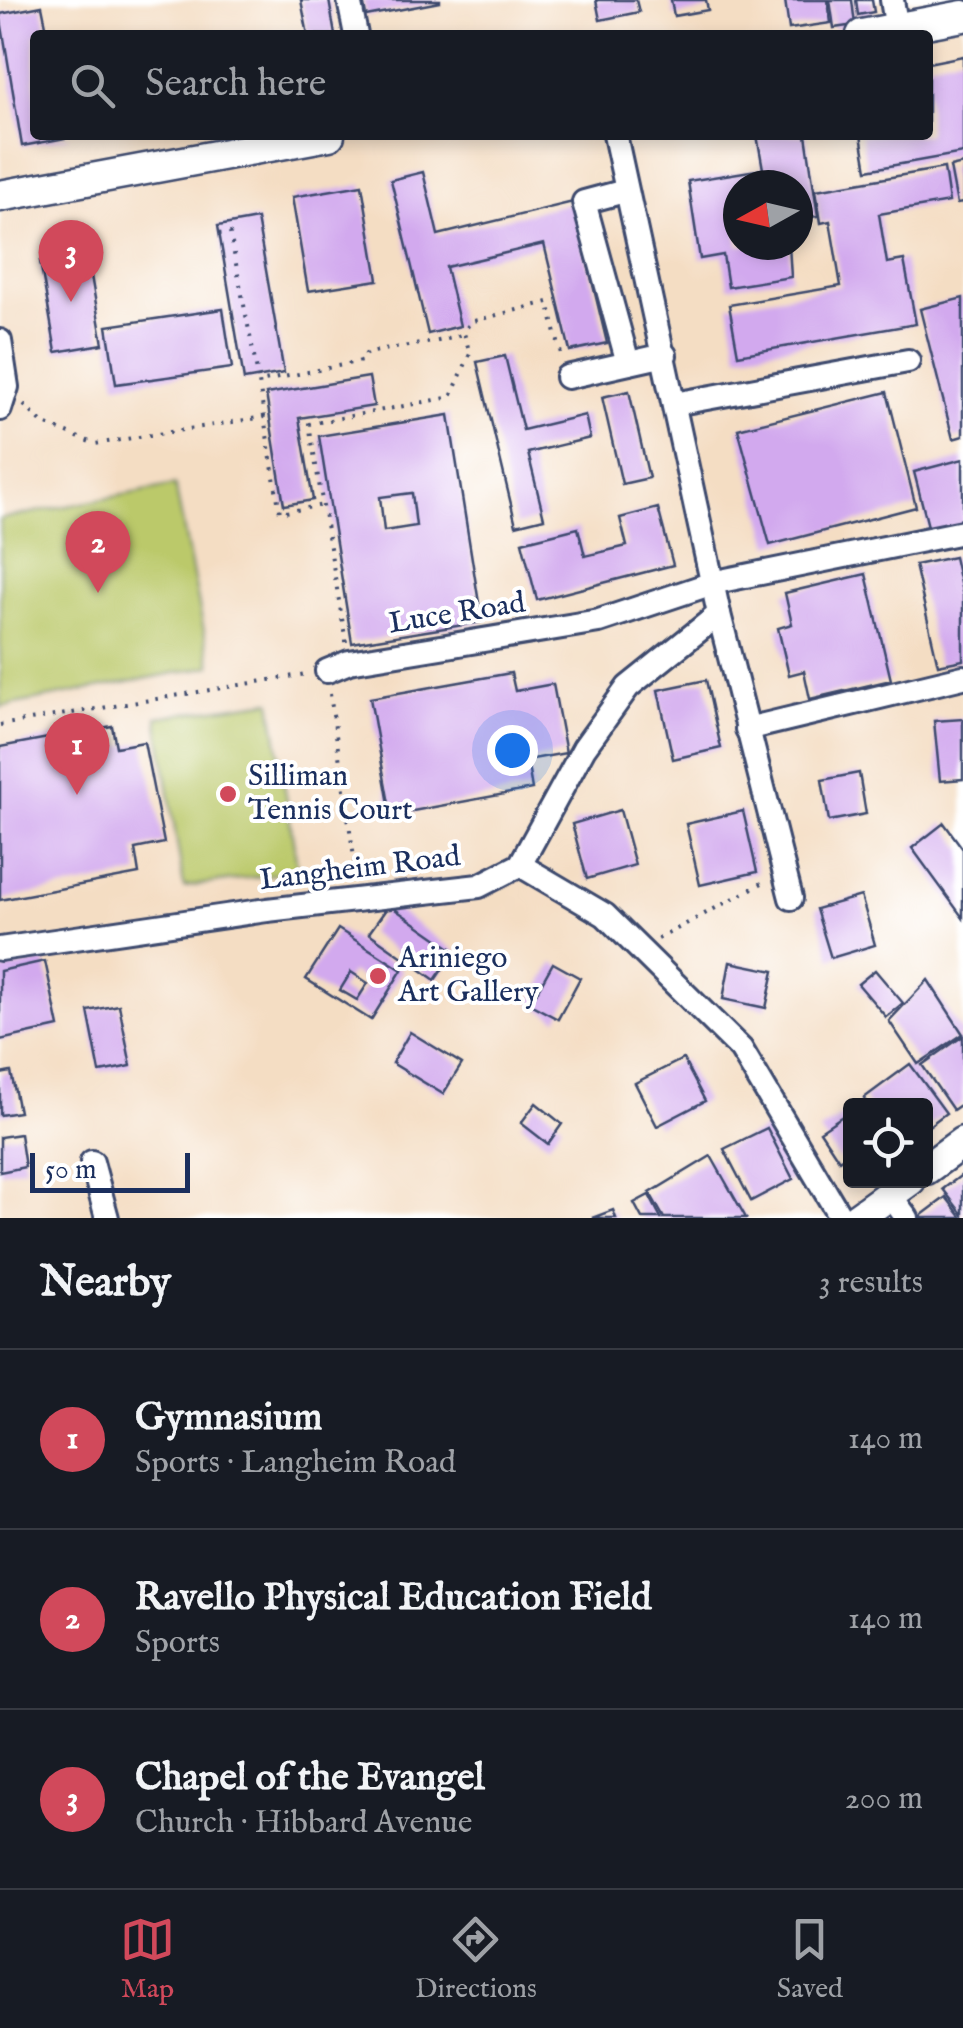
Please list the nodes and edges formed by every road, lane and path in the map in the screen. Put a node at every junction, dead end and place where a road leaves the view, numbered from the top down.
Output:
1 (349, 0) edge
2 (894, 14) edge
3 (963, 16) edge
4 (355, 30) edge
5 (870, 30) edge
6 (301, 140) edge
7 (617, 140) edge
8 (624, 191) junction
9 (0, 196) edge
10 (219, 234) dead end
11 (464, 333) junction
12 (0, 341) edge
13 (665, 355) junction
14 (908, 361) dead end
15 (628, 363) junction
16 (567, 377) joint
17 (259, 382) junction
18 (3, 398) edge
19 (674, 404) junction
20 (264, 417) junction
21 (324, 505) junction
22 (963, 532) edge
23 (716, 582) junction
24 (719, 614) junction
25 (338, 666) junction
26 (963, 677) edge
27 (0, 725) edge
28 (746, 729) junction
29 (520, 865) junction
30 (784, 871) junction
31 (791, 898) dead end
32 (360, 900) junction
33 (0, 949) edge
34 (641, 949) junction
35 (963, 1142) edge
36 (92, 1162) dead end
37 (933, 1164) edge
38 (902, 1198) edge
39 (107, 1218) edge
40 (841, 1218) edge
41 (857, 1218) edge

1 - 4 street
2 - 3 main road
2 - 5 main road
6 - 9 main road
7 - 8 street
8 - 13 street
8 - 15 street
10 - 17 path
11 - 16 path
11 - 17 path
11 - 21 path
12 - 18 street
13 - 15 street
13 - 19 street
14 - 19 street
15 - 16 street
17 - 20 path
18 - 20 path
19 - 23 street
20 - 21 path
21 - 25 path
22 - 23 street, Luce Road
23 - 24 street
23 - 25 street, Luce Road
24 - 28 street
24 - 29 street
25 - 27 path
25 - 32 path
26 - 28 street
28 - 30 street
29 - 32 street, Langheim Road
29 - 34 street
30 - 31 street
30 - 34 path
32 - 33 street, Langheim Road
34 - 40 street
35 - 37 main road
36 - 39 street
38 - 41 main road

